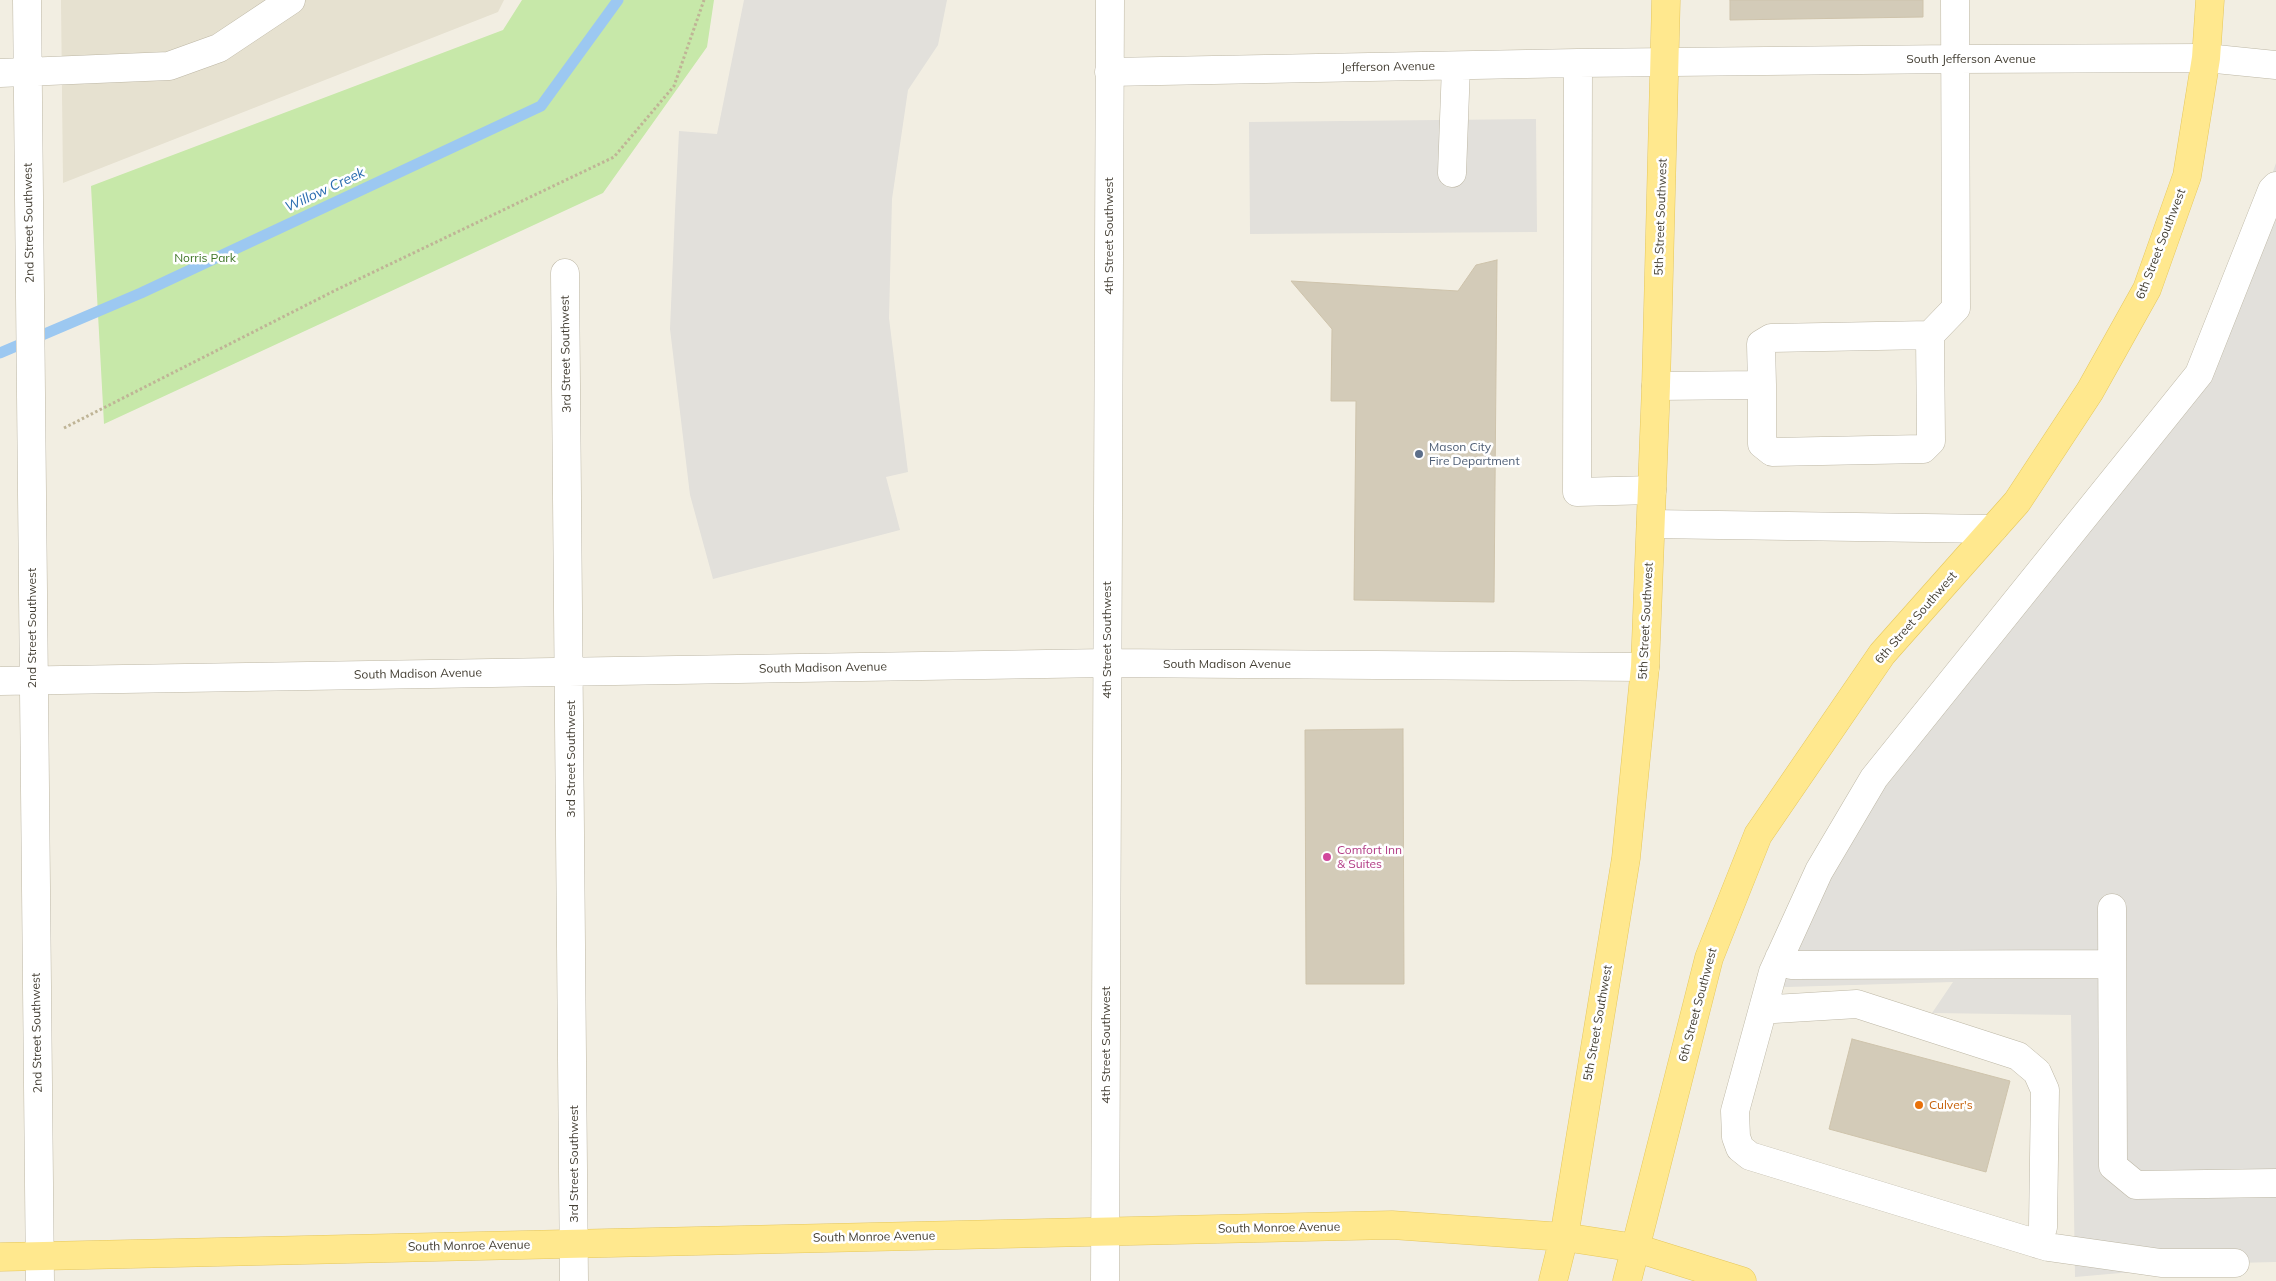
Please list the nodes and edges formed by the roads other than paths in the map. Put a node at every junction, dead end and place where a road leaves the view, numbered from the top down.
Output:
1 (27, 0) edge
2 (291, 0) edge
3 (1110, 0) edge
4 (1666, 0) edge
5 (1954, 0) edge
6 (2210, 0) edge
7 (2206, 58) junction
8 (1955, 60) junction
9 (1666, 62) junction
10 (1578, 63) junction
11 (2276, 65) edge
12 (1456, 66) junction
13 (1109, 72) junction
14 (0, 73) edge
15 (27, 73) junction
16 (1452, 173) dead end
17 (2276, 186) edge
18 (565, 273) dead end
19 (1930, 335) junction
20 (1762, 385) junction
21 (1656, 386) junction
22 (1652, 490) junction
23 (1651, 524) junction
24 (1993, 529) junction
25 (1107, 663) junction
26 (1645, 667) junction
27 (570, 672) junction
28 (33, 680) junction
29 (0, 682) edge
30 (2112, 908) dead end
31 (1779, 958) junction
32 (2112, 964) junction
33 (1764, 1005) junction
34 (2276, 1183) edge
35 (1105, 1232) junction
36 (1564, 1237) junction
37 (575, 1244) junction
38 (2038, 1244) junction
39 (1636, 1248) junction
40 (0, 1257) edge
41 (2235, 1263) dead end
42 (40, 1269) edge
43 (574, 1281) edge
44 (1106, 1281) edge
45 (1553, 1281) edge
46 (1626, 1281) edge
47 (1742, 1281) edge

1 - 15 street, 2nd Street Southwest
2 - 15 street
3 - 13 street, 4th Street Southwest
4 - 9 main road, 5th Street Southwest
5 - 8 street
6 - 7 main road, 6th Street Southwest
7 - 8 street, South Jefferson Avenue
7 - 11 street, South Jefferson Avenue
7 - 24 main road, 6th Street Southwest
8 - 9 street, South Jefferson Avenue
8 - 19 street
9 - 10 street, Jefferson Avenue
9 - 21 main road, 5th Street Southwest
10 - 12 street, Jefferson Avenue
10 - 22 street
12 - 13 street, Jefferson Avenue
12 - 16 street
13 - 25 street, 4th Street Southwest
14 - 15 street
15 - 28 street, 2nd Street Southwest
17 - 31 street
18 - 27 street, 3rd Street Southwest
19 - 20 street
19 - 20 street
20 - 21 street
21 - 22 main road, 5th Street Southwest
22 - 23 main road, 5th Street Southwest
23 - 24 street
23 - 26 main road, 5th Street Southwest
24 - 39 main road, 6th Street Southwest
25 - 26 street, South Madison Avenue
25 - 27 street, South Madison Avenue
25 - 35 street, 4th Street Southwest
26 - 36 main road, 5th Street Southwest
27 - 28 street, South Madison Avenue
27 - 37 street, 3rd Street Southwest
28 - 29 street, South Madison Avenue
28 - 42 street, 2nd Street Southwest
30 - 32 street
31 - 32 street
31 - 33 street
32 - 34 street
33 - 38 street
33 - 38 street
35 - 36 main road, South Monroe Avenue
35 - 37 main road, South Monroe Avenue
35 - 44 street, 4th Street Southwest
36 - 39 main road, South Monroe Avenue
36 - 45 main road
37 - 42 main road, South Monroe Avenue
37 - 43 street, 3rd Street Southwest
38 - 41 street
39 - 46 main road
39 - 47 main road, South Monroe Avenue
40 - 42 main road, South Monroe Avenue

